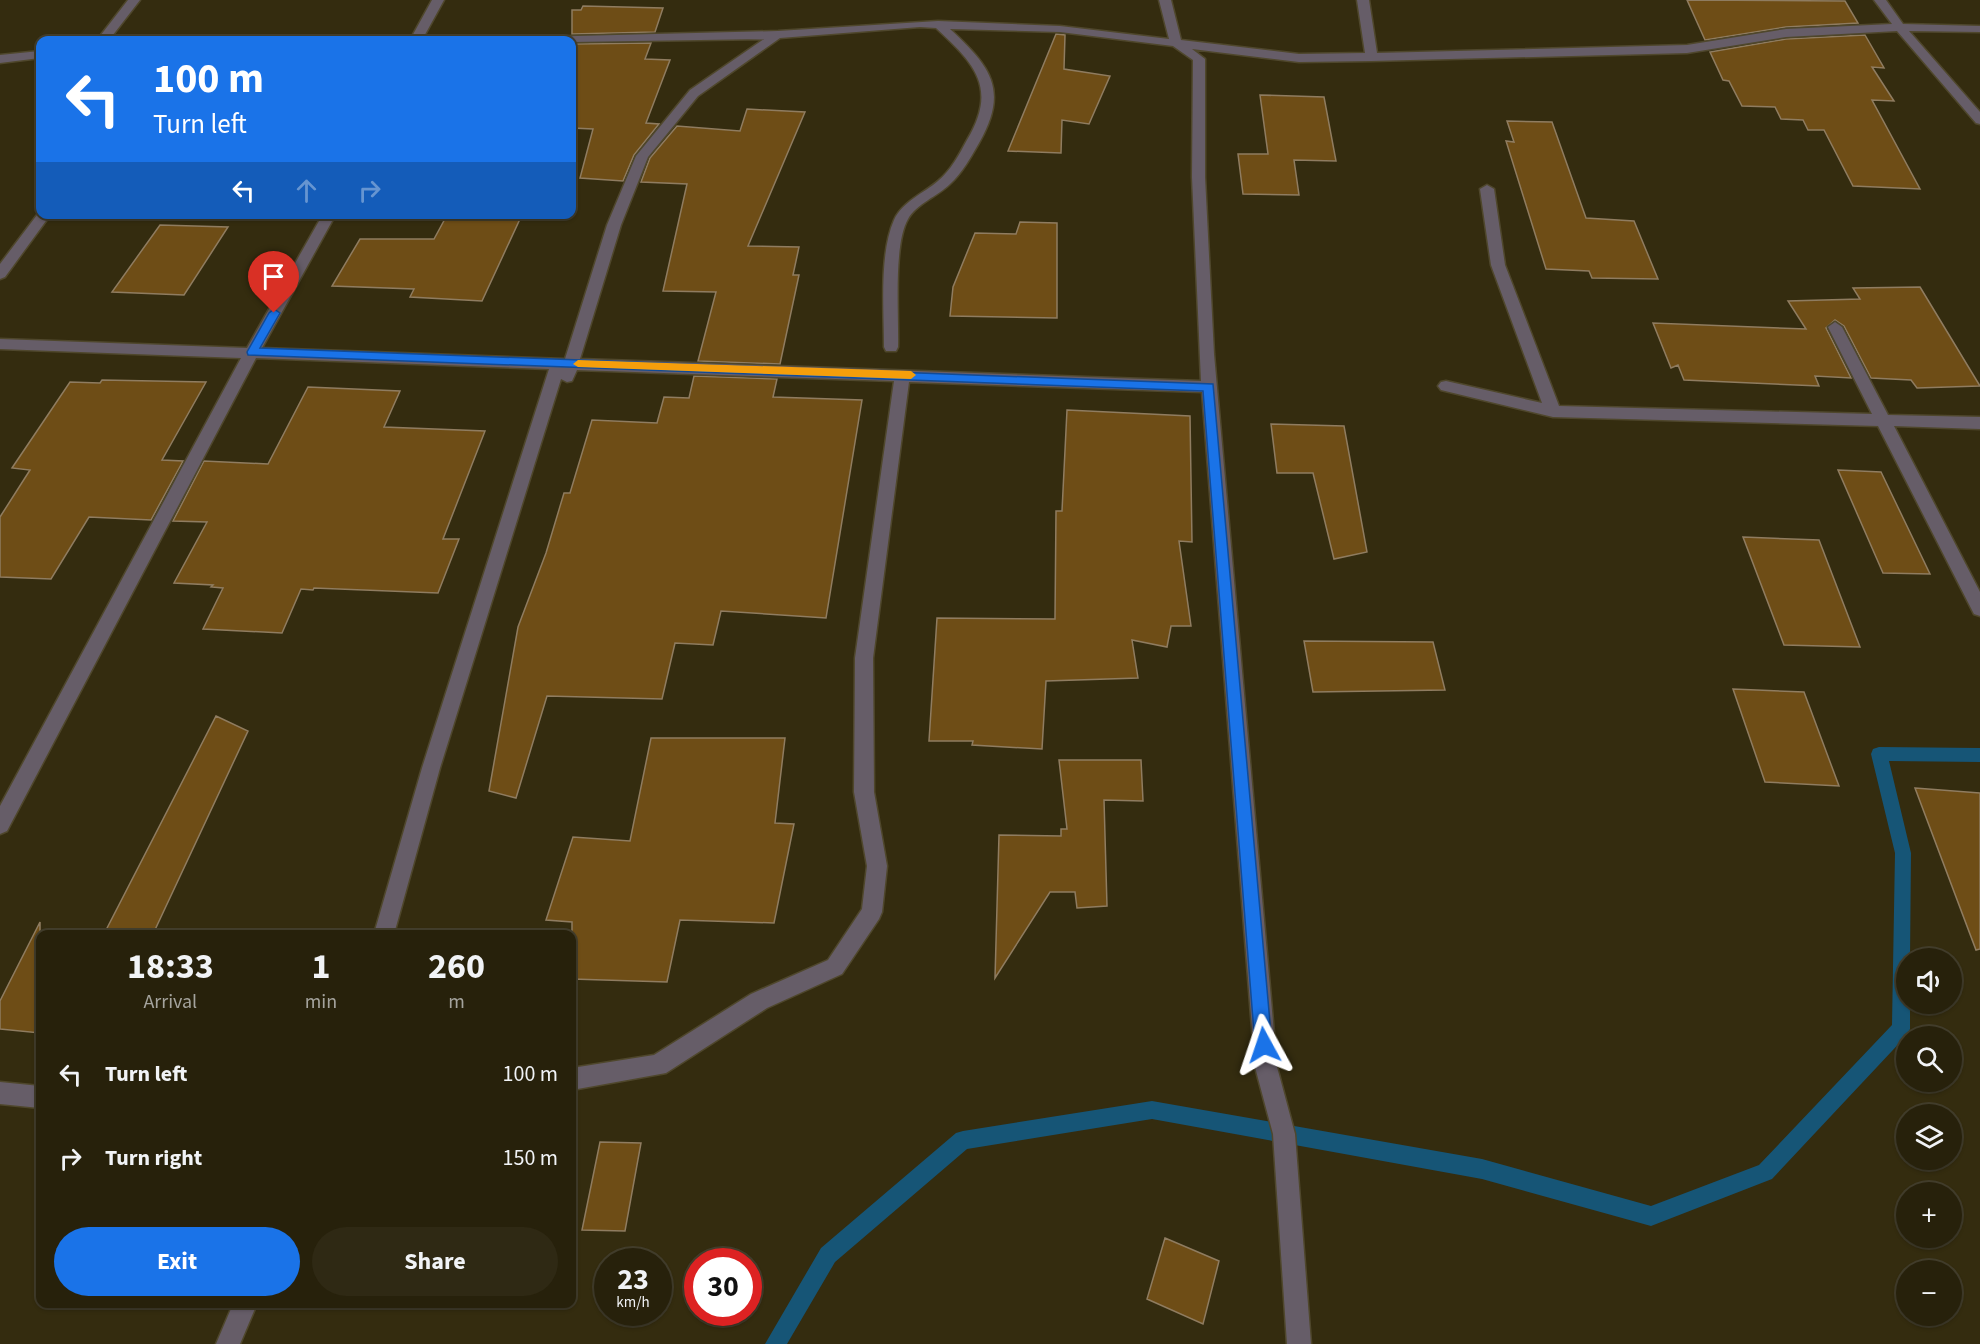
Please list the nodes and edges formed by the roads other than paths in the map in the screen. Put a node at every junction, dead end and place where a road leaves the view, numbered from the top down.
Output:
1 (134, 0) edge
2 (438, 0) edge
3 (1165, 0) edge
4 (1363, 0) edge
5 (1880, 0) edge
6 (938, 24) junction
7 (1900, 27) junction
8 (1980, 29) edge
9 (106, 36) edge
10 (418, 36) edge
11 (778, 36) junction
12 (576, 39) edge
13 (1176, 43) junction
14 (36, 55) edge
15 (1372, 57) junction
16 (0, 59) edge
17 (1980, 120) edge
18 (1487, 189) dead end
19 (41, 219) edge
20 (327, 219) edge
21 (0, 274) edge
22 (1835, 327) dead end
23 (0, 344) edge
24 (891, 347) dead end
25 (252, 352) junction
26 (562, 370) junction
27 (902, 375) junction
28 (1446, 386) dead end
29 (1209, 387) junction
30 (1553, 411) junction
31 (1886, 422) junction
32 (1980, 423) edge
33 (1980, 609) edge
34 (0, 825) edge
35 (385, 930) edge
36 (576, 1078) edge
37 (0, 1093) edge
38 (36, 1096) edge
39 (242, 1308) edge
40 (228, 1344) edge
41 (1299, 1344) edge

1 - 9 street
2 - 10 street
3 - 13 street
4 - 15 street
5 - 7 street
6 - 11 street
6 - 13 street
6 - 24 street
7 - 8 street
7 - 15 street
7 - 17 street
11 - 12 street
11 - 26 street
13 - 15 street
13 - 29 street
14 - 16 street
18 - 30 street
19 - 21 street
20 - 25 street
22 - 31 street
23 - 25 street
25 - 26 street
25 - 34 street
26 - 27 street
26 - 35 street
27 - 29 street
27 - 36 street
28 - 30 street
29 - 41 street
30 - 31 street
31 - 32 street
31 - 33 street
37 - 38 street
39 - 40 street

